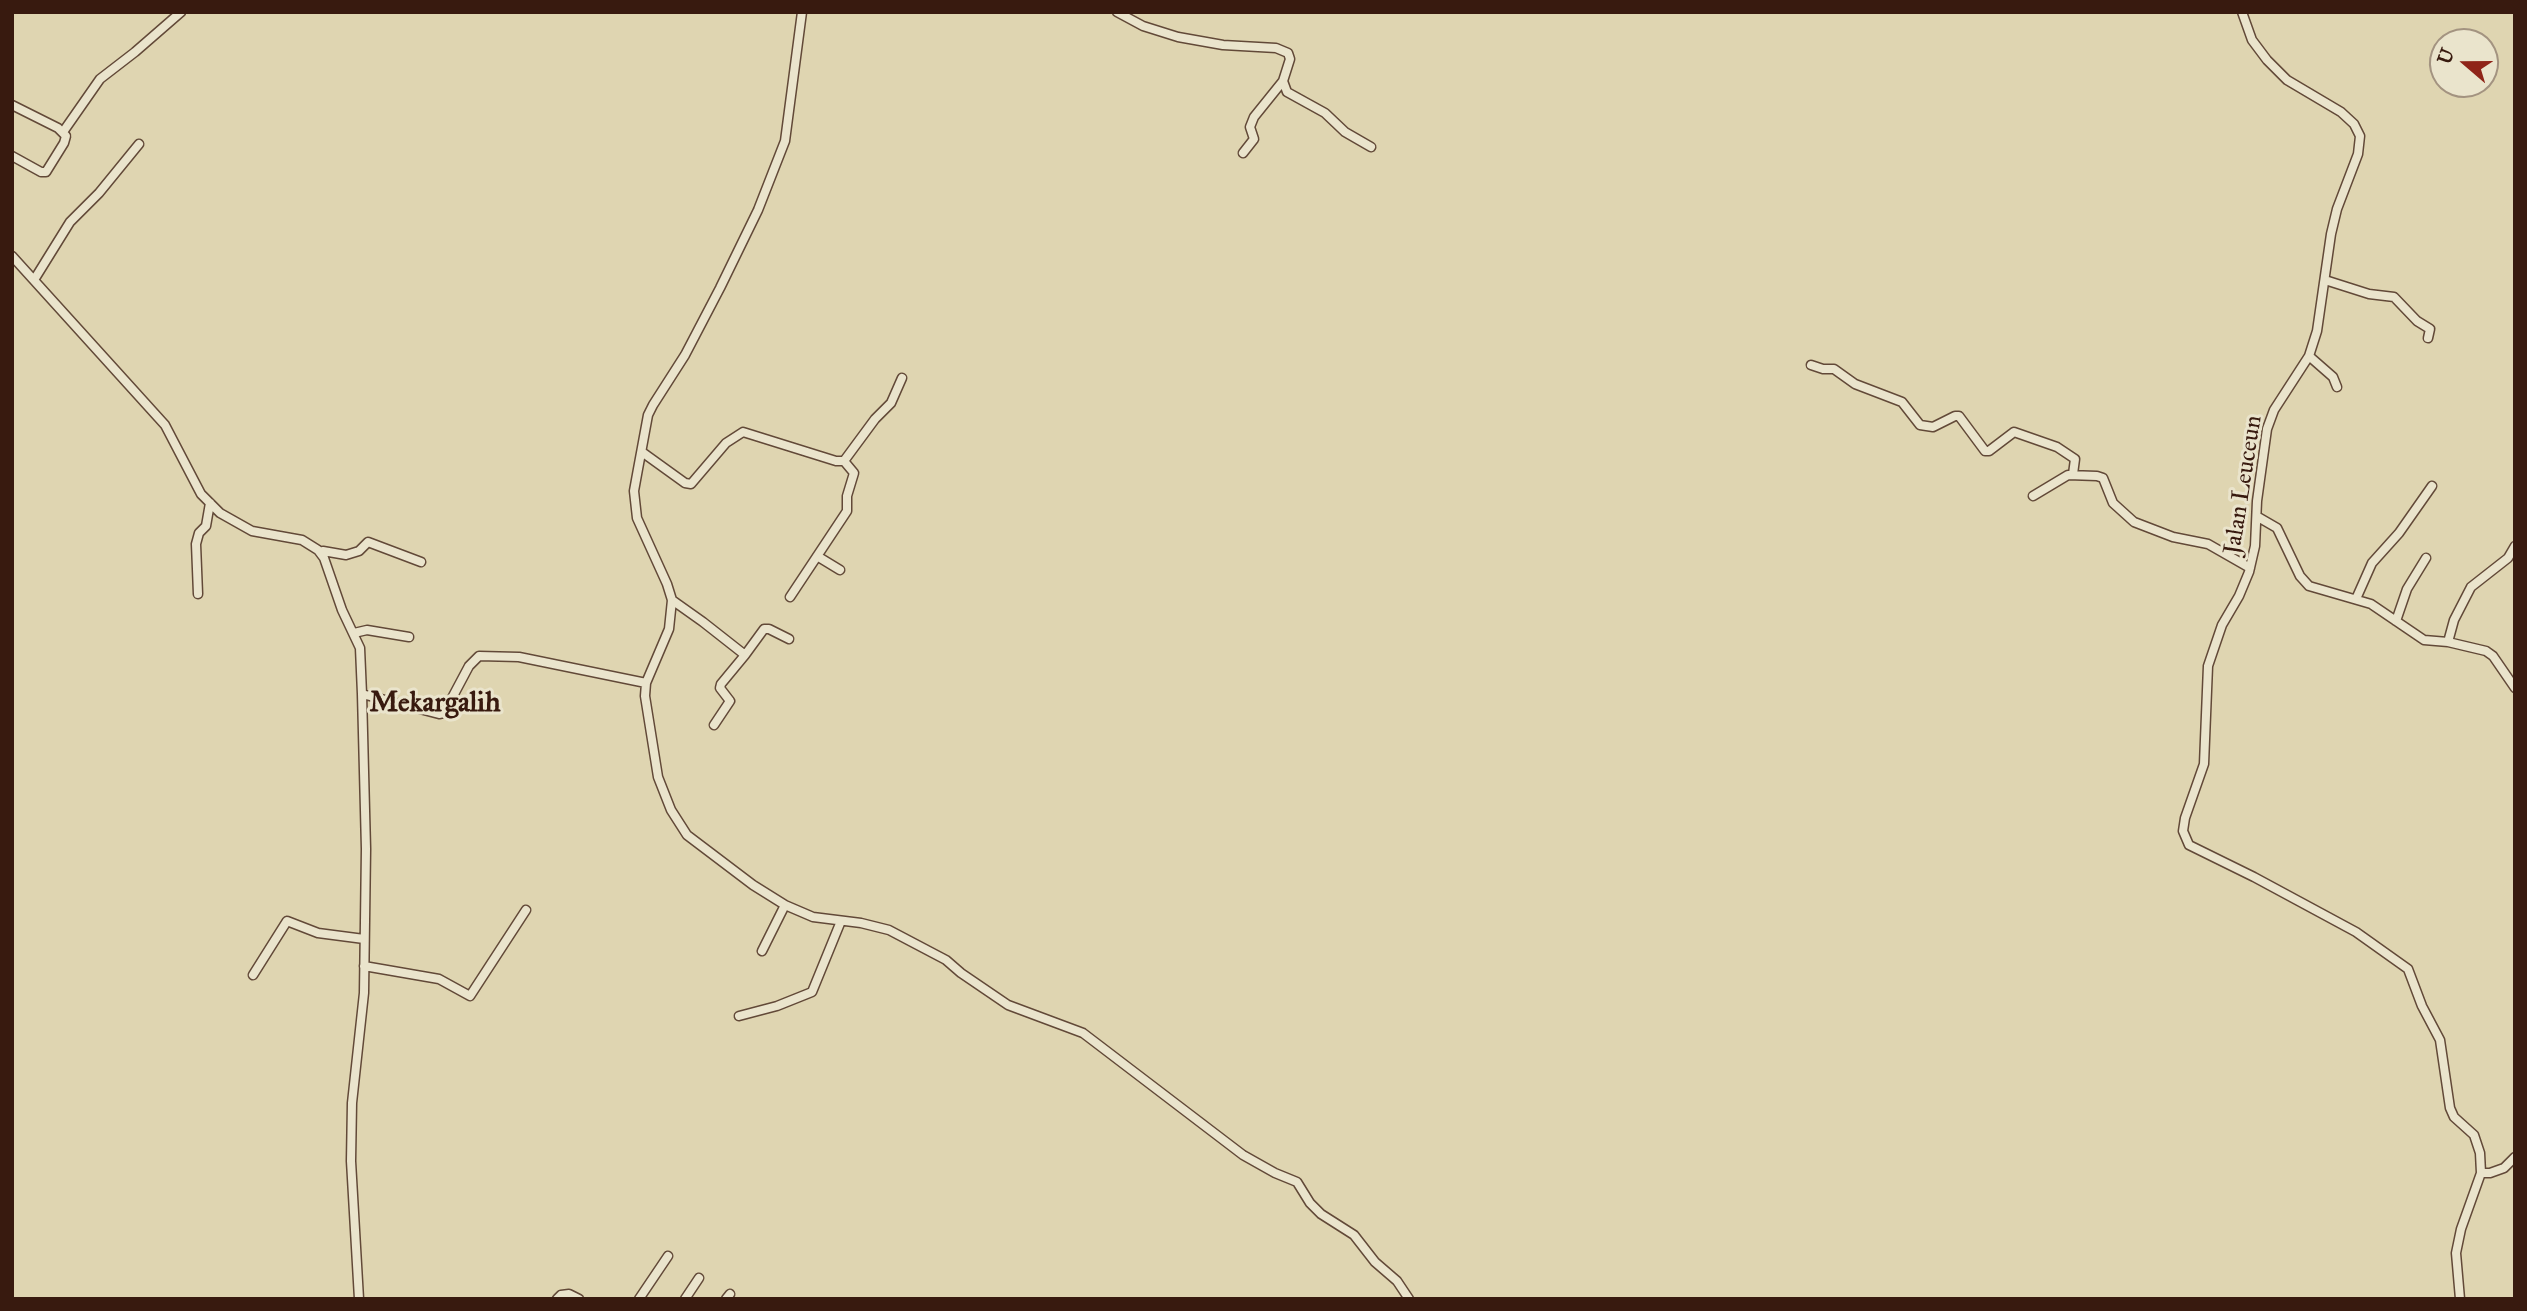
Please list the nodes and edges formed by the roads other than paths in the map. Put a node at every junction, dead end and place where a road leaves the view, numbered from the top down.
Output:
1 (181, 12) edge
2 (802, 12) edge
3 (1117, 12) edge
4 (2242, 12) edge
5 (1283, 81) junction
6 (12, 105) edge
7 (63, 132) junction
8 (139, 144) dead end
9 (1371, 147) dead end
10 (1243, 153) dead end
11 (12, 156) edge
12 (12, 256) edge
13 (34, 280) junction
14 (2325, 280) junction
15 (2428, 338) dead end
16 (2309, 355) junction
17 (1811, 365) dead end
18 (902, 379) dead end
19 (2337, 387) dead end
20 (642, 453) junction
21 (844, 461) junction
22 (2073, 474) junction
23 (2432, 485) dead end
24 (2033, 496) dead end
25 (210, 503) junction
26 (2258, 517) junction
27 (2515, 547) edge
28 (323, 551) dead end
29 (817, 555) junction
30 (2426, 558) dead end
31 (421, 562) dead end
32 (2250, 568) junction
33 (840, 570) dead end
34 (198, 594) dead end
35 (790, 597) dead end
36 (2356, 599) junction
37 (672, 600) junction
38 (2396, 621) junction
39 (354, 634) junction
40 (409, 637) dead end
41 (789, 639) dead end
42 (2448, 642) junction
43 (745, 655) junction
44 (646, 683) junction
45 (2515, 688) edge
46 (362, 694) junction
47 (714, 725) dead end
48 (785, 905) junction
49 (526, 911) dead end
50 (841, 920) junction
51 (364, 939) junction
52 (762, 951) dead end
53 (363, 966) junction
54 (253, 975) dead end
55 (739, 1016) dead end
56 (2515, 1157) edge
57 (2481, 1173) junction
58 (668, 1256) dead end
59 (699, 1278) dead end
60 (359, 1299) edge
61 (557, 1299) edge
62 (579, 1299) edge
63 (639, 1299) edge
64 (684, 1299) edge
65 (1409, 1299) edge
66 (2460, 1299) edge

1 - 7 street
2 - 20 street
3 - 5 street
4 - 14 street, Jalan Leuceun
5 - 9 street
5 - 10 street
6 - 7 street
7 - 11 street
8 - 13 street
12 - 13 street
13 - 25 street
14 - 15 street
14 - 16 street, Jalan Leuceun
16 - 19 street
16 - 26 street, Jalan Leuceun
17 - 22 street
18 - 21 street
20 - 21 street
20 - 37 street
21 - 29 street
22 - 24 street
22 - 32 street
23 - 36 street
25 - 34 street
25 - 39 street
26 - 32 street, Jalan Leuceun
26 - 36 street
27 - 42 street
28 - 31 street
29 - 33 street
29 - 35 street
30 - 38 street
32 - 57 street, Jalan Leuceun
36 - 38 street
37 - 43 street
37 - 44 street
38 - 42 street
39 - 40 street
39 - 46 street
41 - 43 street
42 - 45 street
43 - 47 street
44 - 46 street
44 - 48 street
46 - 51 street
48 - 50 street
48 - 52 street
49 - 53 street
50 - 55 street
50 - 65 street
51 - 53 street
51 - 54 street
53 - 60 street
56 - 57 street
57 - 66 street
58 - 63 street
59 - 64 street
61 - 62 street

